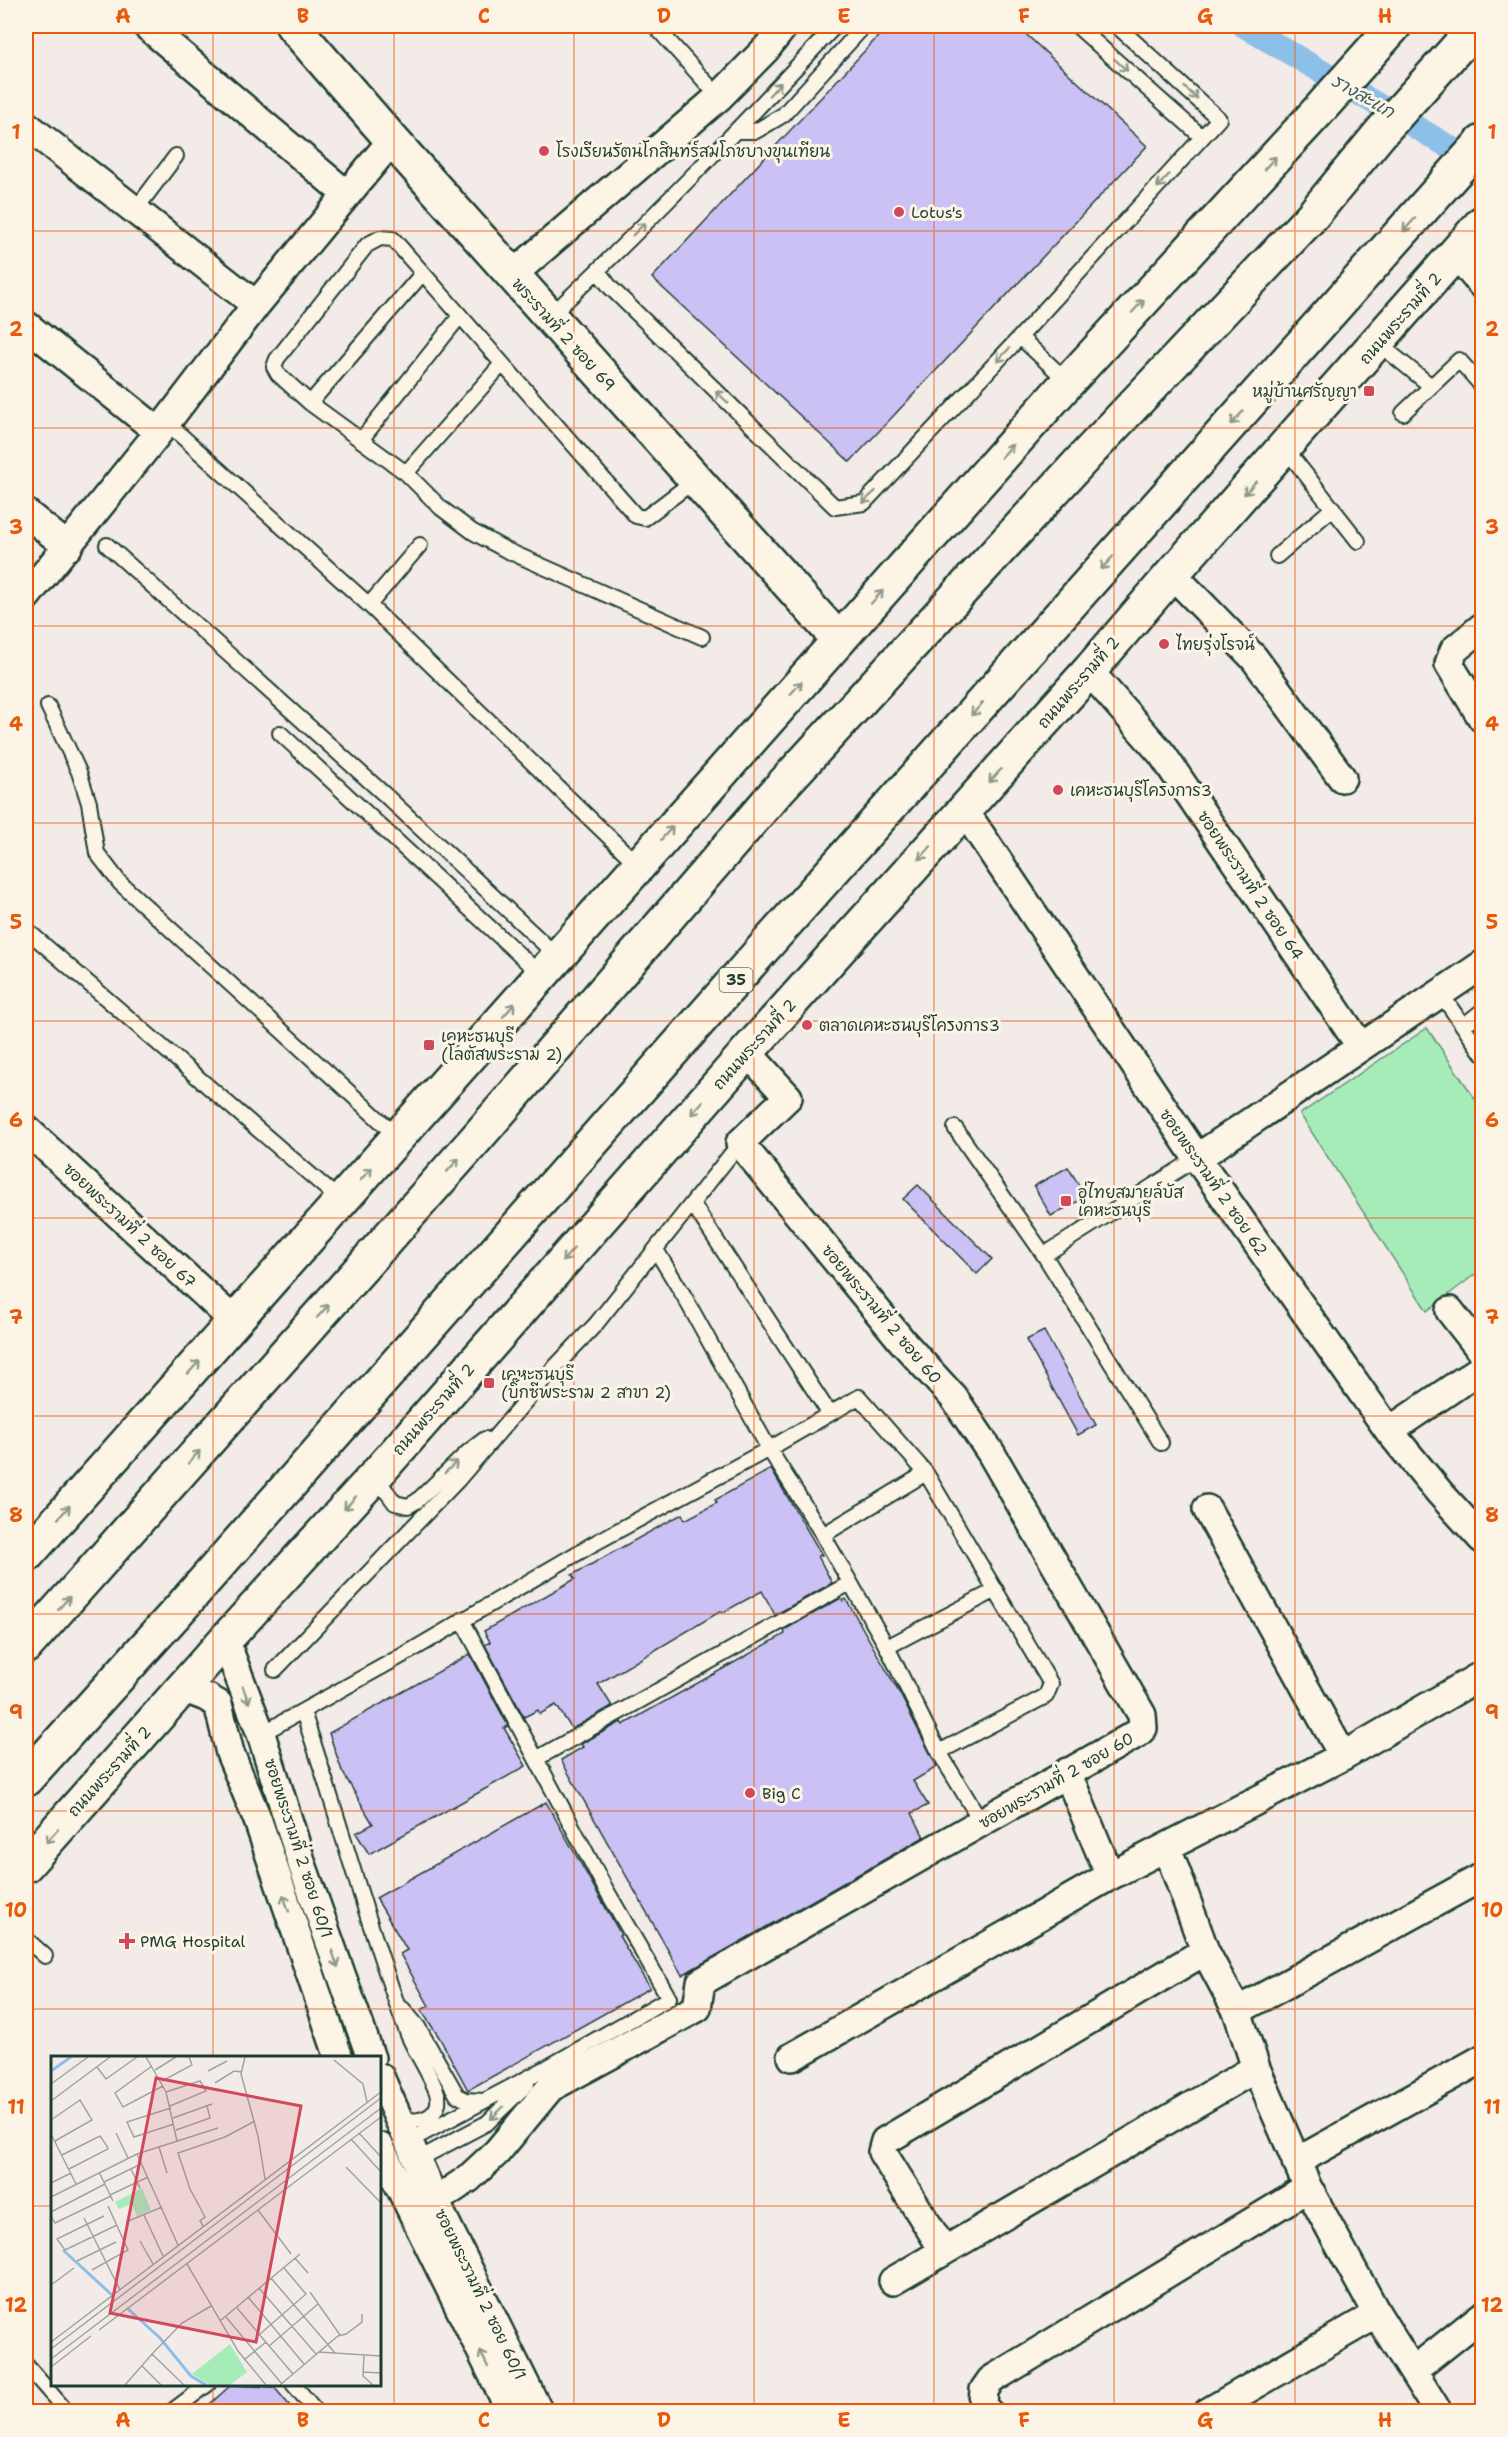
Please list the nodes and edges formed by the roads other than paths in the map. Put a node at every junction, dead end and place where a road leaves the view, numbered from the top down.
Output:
1 (147, 26) edge
2 (293, 26) edge
3 (655, 26) edge
4 (784, 26) edge
5 (836, 26) edge
6 (864, 26) edge
7 (1077, 26) edge
8 (1116, 26) edge
9 (1394, 26) edge
10 (1464, 26) edge
11 (1477, 26) edge
12 (1428, 80) junction
13 (719, 97) junction
14 (26, 125) edge
15 (736, 131) junction
16 (1202, 137) junction
17 (392, 141) junction
18 (1482, 142) edge
19 (176, 156) dead end
20 (346, 194) junction
21 (136, 209) junction
22 (1482, 223) edge
23 (1456, 254) junction
24 (598, 271) junction
25 (422, 274) junction
26 (512, 275) junction
27 (1482, 285) edge
28 (256, 305) junction
29 (460, 316) junction
30 (549, 317) junction
31 (26, 325) edge
32 (1020, 337) junction
33 (1378, 343) junction
34 (502, 364) junction
35 (1068, 382) junction
36 (1431, 386) junction
37 (1482, 386) edge
38 (310, 403) junction
39 (1404, 413) dead end
40 (162, 427) junction
41 (361, 440) junction
42 (1285, 448) junction
43 (406, 472) junction
44 (695, 480) junction
45 (1334, 508) junction
46 (26, 513) edge
47 (1358, 541) dead end
48 (420, 544) dead end
49 (107, 545) dead end
50 (68, 547) junction
51 (1277, 556) dead end
52 (1172, 574) junction
53 (26, 597) edge
54 (369, 605) junction
55 (1482, 627) edge
56 (702, 637) dead end
57 (838, 640) junction
58 (1089, 671) junction
59 (48, 706) dead end
60 (1482, 718) edge
61 (280, 733) dead end
62 (1342, 778) dead end
63 (964, 810) junction
64 (639, 865) junction
65 (29, 932) dead end
66 (549, 965) junction
67 (1482, 965) edge
68 (1441, 994) junction
69 (1482, 1011) edge
70 (1463, 1026) junction
71 (1361, 1047) junction
72 (747, 1052) junction
73 (1482, 1053) edge
74 (955, 1128) dead end
75 (26, 1130) edge
76 (398, 1137) junction
77 (740, 1143) junction
78 (1197, 1158) junction
79 (341, 1201) junction
80 (692, 1203) junction
81 (656, 1251) junction
82 (1044, 1255) junction
83 (1450, 1311) dead end
84 (234, 1322) junction
85 (1482, 1352) edge
86 (1482, 1368) edge
87 (829, 1413) junction
88 (505, 1424) junction
89 (1389, 1431) junction
90 (1161, 1443) dead end
91 (769, 1449) junction
92 (926, 1473) junction
93 (375, 1476) junction
94 (1207, 1509) dead end
95 (823, 1535) junction
96 (1482, 1539) edge
97 (26, 1556) edge
98 (850, 1583) junction
99 (996, 1590) junction
100 (462, 1620) junction
101 (225, 1640) junction
102 (26, 1647) edge
103 (887, 1647) junction
104 (275, 1670) dead end
105 (1482, 1675) edge
106 (183, 1688) junction
107 (303, 1712) junction
108 (261, 1734) junction
109 (939, 1752) junction
110 (1343, 1756) junction
111 (536, 1759) junction
112 (1067, 1772) junction
113 (26, 1779) edge
114 (982, 1823) junction
115 (1167, 1847) junction
116 (26, 1865) edge
117 (1110, 1876) junction
118 (1482, 1877) edge
119 (26, 1939) edge
120 (1205, 1951) junction
121 (45, 1956) dead end
122 (397, 2001) junction
123 (1236, 2012) junction
124 (338, 2056) edge
125 (370, 2056) edge
126 (792, 2057) dead end
127 (1482, 2059) edge
128 (1256, 2068) junction
129 (539, 2072) junction
130 (381, 2079) edge
131 (486, 2100) junction
132 (394, 2109) junction
133 (381, 2149) edge
134 (413, 2151) junction
135 (1296, 2162) junction
136 (1308, 2188) junction
137 (435, 2201) junction
138 (944, 2252) junction
139 (893, 2281) dead end
140 (1377, 2314) junction
141 (1482, 2316) edge
142 (26, 2364) edge
143 (1414, 2370) junction
144 (207, 2386) edge
145 (294, 2386) edge
146 (68, 2412) edge
147 (171, 2412) edge
148 (317, 2412) edge
149 (511, 2412) edge
150 (540, 2412) edge
151 (988, 2412) edge
152 (1208, 2412) edge
153 (1438, 2412) edge

1 - 20 street
2 - 17 main road, พระรามที่ 2 ซอย 69
3 - 13 lane
4 - 13 street
15 -> 5 lane
6 - 15 lane
7 -> 16 lane
8 -> 16 lane
35 -> 9 main road
10 - 12 main road
11 - 12 main road
102 -> 12 main road
13 - 26 street
14 - 21 street
24 -> 15 lane
16 -> 32 lane
17 - 20 street
17 - 26 main road, พระรามที่ 2 ซอย 69
18 -> 113 main road, 35
19 - 21 lane
20 - 28 street
21 - 28 street
22 - 23 main road, ถนนพระรามที่ 2
23 - 27 street
23 - 33 main road, ถนนพระรามที่ 2
24 - 30 lane
32 -> 24 lane
25 - 29 lane
25 - 38 lane
25 - 38 lane
26 - 30 main road, พระรามที่ 2 ซอย 69
28 - 40 street
29 - 34 lane
29 - 41 lane
30 - 44 main road, พระรามที่ 2 ซอย 69
31 - 40 street
32 - 35 lane
33 - 36 lane
33 - 42 main road, ถนนพระรามที่ 2
34 - 43 lane
34 - 44 lane
57 -> 35 main road
36 - 37 lane
36 - 39 lane
38 - 41 lane
40 - 50 street
40 - 54 lane
41 - 43 lane
42 - 45 lane
42 -> 52 main road, ถนนพระรามที่ 2
43 - 56 lane
44 - 57 main road, พระรามที่ 2 ซอย 69
45 - 47 lane
45 - 51 lane
46 - 50 street
48 - 54 lane
49 - 66 lane
50 - 53 street
52 - 58 main road, ถนนพระรามที่ 2
52 - 62 street
54 - 64 lane
55 - 60 street
64 -> 57 main road
58 -> 63 main road, ถนนพระรามที่ 2
58 - 71 street, ซอยพระรามที่ 2 ซอย 64
59 - 76 lane
61 - 66 lane
63 -> 72 main road, ถนนพระรามที่ 2
63 - 78 street, ซอยพระรามที่ 2 ซอย 62
64 - 66 main road
65 - 79 lane
76 -> 66 main road
67 - 68 street
68 - 70 lane
68 - 71 street
69 - 70 lane
70 - 73 lane
71 - 78 street
72 - 77 street
72 -> 93 main road, ถนนพระรามที่ 2
74 - 82 lane
75 - 84 street, ซอยพระรามที่ 2 ซอย 67
79 -> 76 main road
77 - 80 lane
77 - 112 street, ซอยพระรามที่ 2 ซอย 60
78 - 82 lane
78 - 89 street, ซอยพระรามที่ 2 ซอย 62
79 - 84 main road
80 - 81 lane
80 - 87 lane
81 - 88 lane
81 - 91 lane
82 - 90 lane
83 - 85 street
97 -> 84 main road
86 - 89 street
87 - 91 lane
87 - 92 lane
93 -> 88 lane
88 - 104 lane
89 - 96 street, ซอยพระรามที่ 2 ซอย 62
91 - 95 lane
91 - 100 lane
92 - 95 lane
92 - 99 lane
93 -> 101 main road, ถนนพระรามที่ 2
94 - 110 street
95 - 98 lane
98 - 103 lane
98 - 111 lane
99 - 103 lane
99 - 109 lane
100 - 107 lane
100 - 111 lane
101 - 106 main road, ถนนพระรามที่ 2
101 -> 108 street, ซอยพระรามที่ 2 ซอย 60/1
103 - 109 lane
105 - 110 street
106 -> 116 main road, ถนนพระรามที่ 2
124 -> 106 street, ซอยพระรามที่ 2 ซอย 60/1
107 - 108 lane
107 - 122 lane
108 -> 125 street, ซอยพระรามที่ 2 ซอย 60/1
109 - 114 lane
110 - 115 street
111 - 129 lane
112 - 114 street, ซอยพระรามที่ 2 ซอย 60
112 - 117 street
114 - 137 street, ซอยพระรามที่ 2 ซอย 60
115 - 117 street
115 - 120 street
117 - 126 street
118 - 123 street
119 - 121 lane
120 - 123 street
120 - 138 street
122 - 131 lane
122 - 132 lane
123 - 128 street
127 - 135 street
128 - 135 street
128 - 138 street
129 - 131 lane
129 -> 134 lane
130 - 132 street, ซอยพระรามที่ 2 ซอย 60/1
131 - 134 lane
132 - 134 street, ซอยพระรามที่ 2 ซอย 60/1
149 -> 133 street, ซอยพระรามที่ 2 ซอย 60/1
134 - 137 street, ซอยพระรามที่ 2 ซอย 60/1
135 - 136 street
136 - 140 street
136 - 151 street
137 - 150 street, ซอยพระรามที่ 2 ซอย 60/1
138 - 139 street
140 - 143 street
140 - 152 street
141 - 143 street
142 - 146 lane
143 - 153 street
144 - 147 lane
145 - 148 lane

